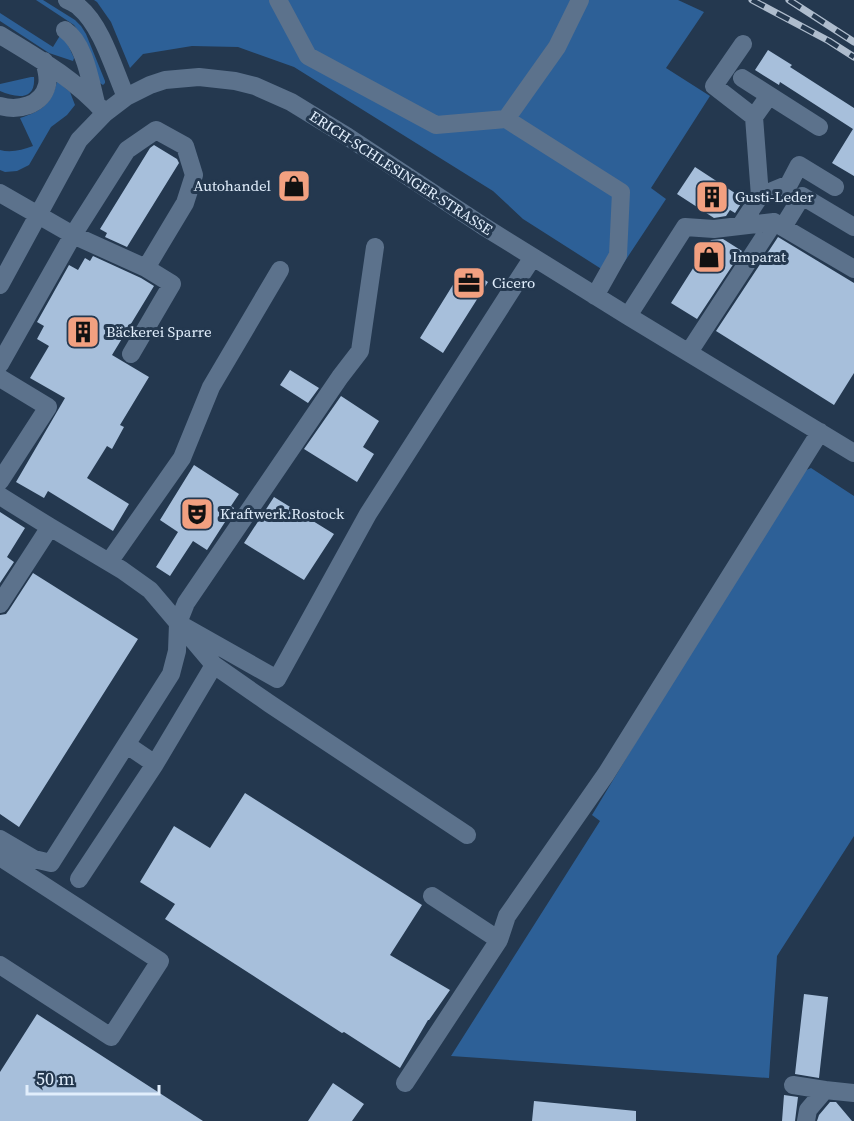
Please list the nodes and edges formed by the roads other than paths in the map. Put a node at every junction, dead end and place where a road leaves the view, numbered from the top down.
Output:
1 (67, 0) edge
2 (278, 0) edge
3 (580, 0) edge
4 (65, 30) dead end
5 (0, 35) edge
6 (743, 44) dead end
7 (44, 62) junction
8 (742, 78) dead end
9 (769, 96) junction
10 (126, 97) junction
11 (0, 106) edge
12 (100, 108) junction
13 (754, 117) junction
14 (506, 119) junction
15 (819, 127) dead end
16 (836, 186) dead end
17 (0, 194) edge
18 (760, 196) junction
19 (37, 215) junction
20 (778, 224) junction
21 (741, 225) junction
22 (854, 228) edge
23 (73, 235) junction
24 (375, 247) dead end
25 (533, 257) junction
26 (852, 264) edge
27 (146, 268) junction
28 (280, 270) dead end
29 (0, 285) edge
30 (595, 296) junction
31 (628, 316) junction
32 (689, 352) junction
33 (131, 354) dead end
34 (0, 364) edge
35 (0, 378) edge
36 (820, 432) junction
37 (854, 453) edge
38 (0, 481) edge
39 (0, 496) edge
40 (50, 527) junction
41 (109, 562) junction
42 (0, 604) edge
43 (187, 619) junction
44 (214, 665) junction
45 (127, 745) junction
46 (155, 764) junction
47 (467, 835) dead end
48 (0, 839) edge
49 (0, 857) edge
50 (79, 879) dead end
51 (432, 896) dead end
52 (499, 940) junction
53 (0, 965) edge
54 (405, 1083) dead end
55 (793, 1085) dead end
56 (825, 1090) junction
57 (854, 1093) edge
58 (807, 1121) edge

1 - 10 street
2 - 14 street
3 - 14 street
4 - 12 street
5 - 7 street
6 - 13 street
7 - 11 street
7 - 12 street
8 - 9 street
9 - 13 street
9 - 15 street
10 - 12 street, ERICH-SCHLESINGER-STRASSE
10 - 25 street, ERICH-SCHLESINGER-STRASSE
12 - 19 street, ERICH-SCHLESINGER-STRASSE
13 - 18 street
14 - 30 street
16 - 18 street
17 - 19 street
18 - 21 street
19 - 23 street
19 - 29 street, ERICH-SCHLESINGER-STRASSE
20 - 21 street
20 - 22 street
20 - 26 street
20 - 32 street
21 - 31 street
23 - 27 street
23 - 27 street
23 - 34 street
24 - 43 street
25 - 30 street, ERICH-SCHLESINGER-STRASSE
25 - 43 street
27 - 33 street
28 - 41 street
30 - 31 street, ERICH-SCHLESINGER-STRASSE
31 - 32 street, ERICH-SCHLESINGER-STRASSE
32 - 36 street, ERICH-SCHLESINGER-STRASSE
35 - 38 street
36 - 37 street, ERICH-SCHLESINGER-STRASSE
36 - 52 street
39 - 40 street
40 - 41 street
40 - 42 street
41 - 43 street
43 - 44 street
43 - 45 street
44 - 46 street
44 - 47 street
45 - 46 street
45 - 48 street
46 - 50 street
49 - 53 street
51 - 52 street
52 - 54 street
55 - 56 street
56 - 57 street
56 - 58 street

